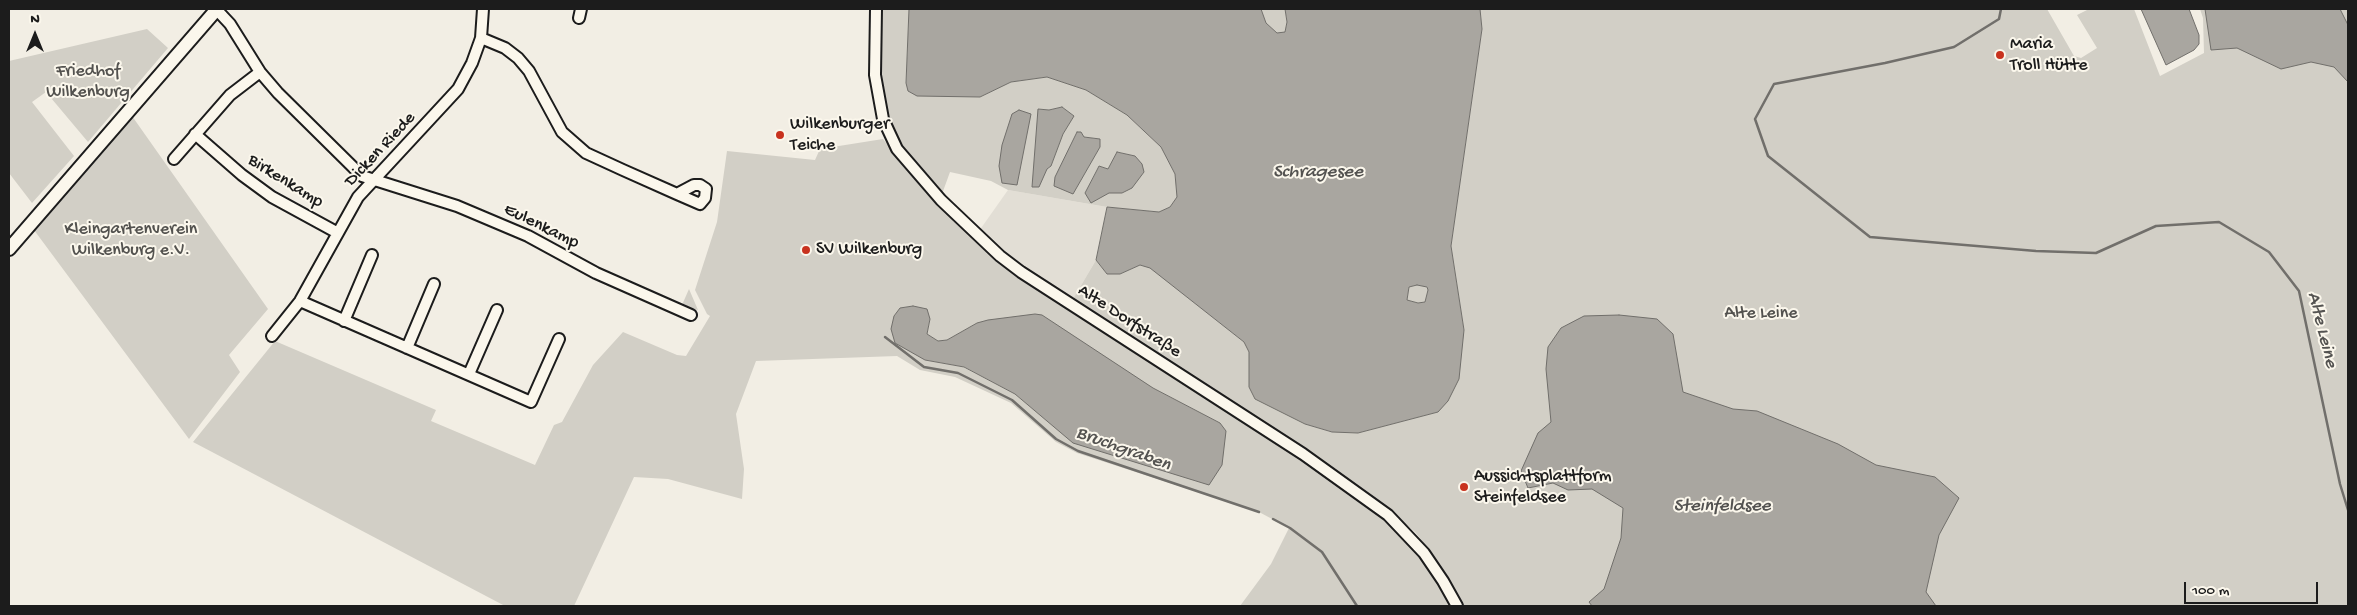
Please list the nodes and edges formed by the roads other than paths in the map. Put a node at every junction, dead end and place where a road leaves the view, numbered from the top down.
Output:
1 (216, 9) edge
2 (483, 9) edge
3 (876, 9) edge
4 (481, 38) junction
5 (260, 72) junction
6 (195, 134) junction
7 (174, 159) dead end
8 (372, 181) junction
9 (677, 194) dead end
10 (338, 233) junction
11 (9, 249) edge
12 (372, 255) dead end
13 (434, 284) dead end
14 (300, 301) junction
15 (497, 310) dead end
16 (691, 315) dead end
17 (344, 321) junction
18 (272, 336) dead end
19 (559, 339) dead end
20 (407, 348) junction
21 (469, 374) junction
22 (1457, 606) edge

1 - 5 street
1 - 11 main road
2 - 4 street, Dicken Riede
3 - 22 street, Alte Dorfstraße
4 - 8 street, Dicken Riede
4 - 9 street
5 - 6 street
5 - 8 street
6 - 7 street
6 - 10 street, Birkenkamp
8 - 10 street, Dicken Riede
8 - 16 street, Eulenkamp
10 - 14 street, Dicken Riede
12 - 17 street
13 - 20 street
14 - 17 street
14 - 18 street, Dicken Riede
15 - 21 street
17 - 20 street
19 - 21 street
20 - 21 street

